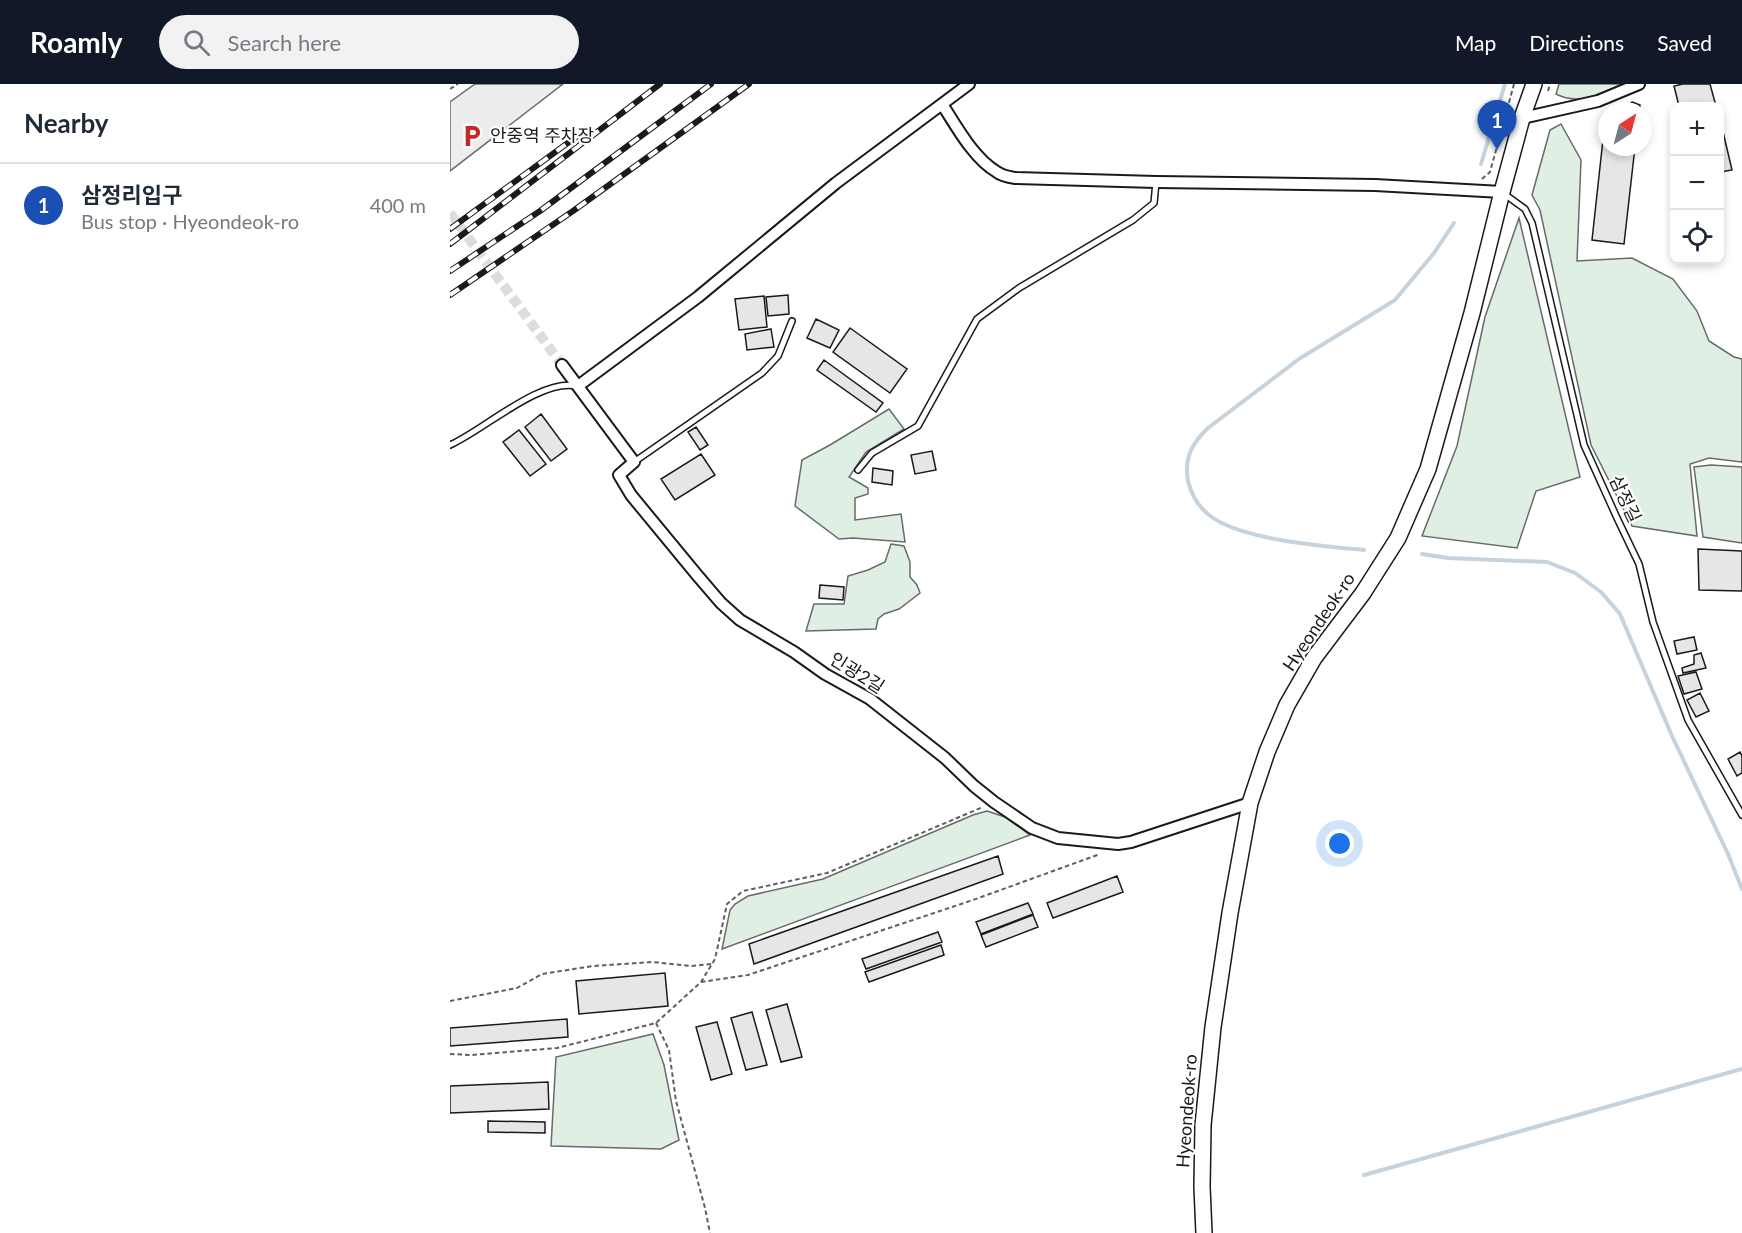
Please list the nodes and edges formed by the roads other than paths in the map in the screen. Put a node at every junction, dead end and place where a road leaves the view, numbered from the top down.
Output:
1 (969, 84) edge
2 (1534, 84) edge
3 (1639, 84) edge
4 (942, 104) junction
5 (1522, 118) junction
6 (1156, 183) junction
7 (1502, 192) junction
8 (792, 321) dead end
9 (562, 365) tunnel mouth
10 (578, 386) junction
11 (450, 446) edge
12 (634, 462) junction
13 (858, 470) dead end
14 (1250, 803) junction
15 (1741, 812) edge
16 (1204, 1233) edge

1 - 4 street
2 - 5 main road, Hyeondeok-ro
3 - 5 street
4 - 6 street
4 - 10 street
5 - 7 main road, Hyeondeok-ro
6 - 7 street
6 - 13 lane
7 - 14 main road, Hyeondeok-ro
7 - 15 lane, 삼정길
8 - 12 lane
9 - 10 street
10 - 11 lane
10 - 12 street
12 - 14 street, 인광2길
14 - 16 main road, Hyeondeok-ro

